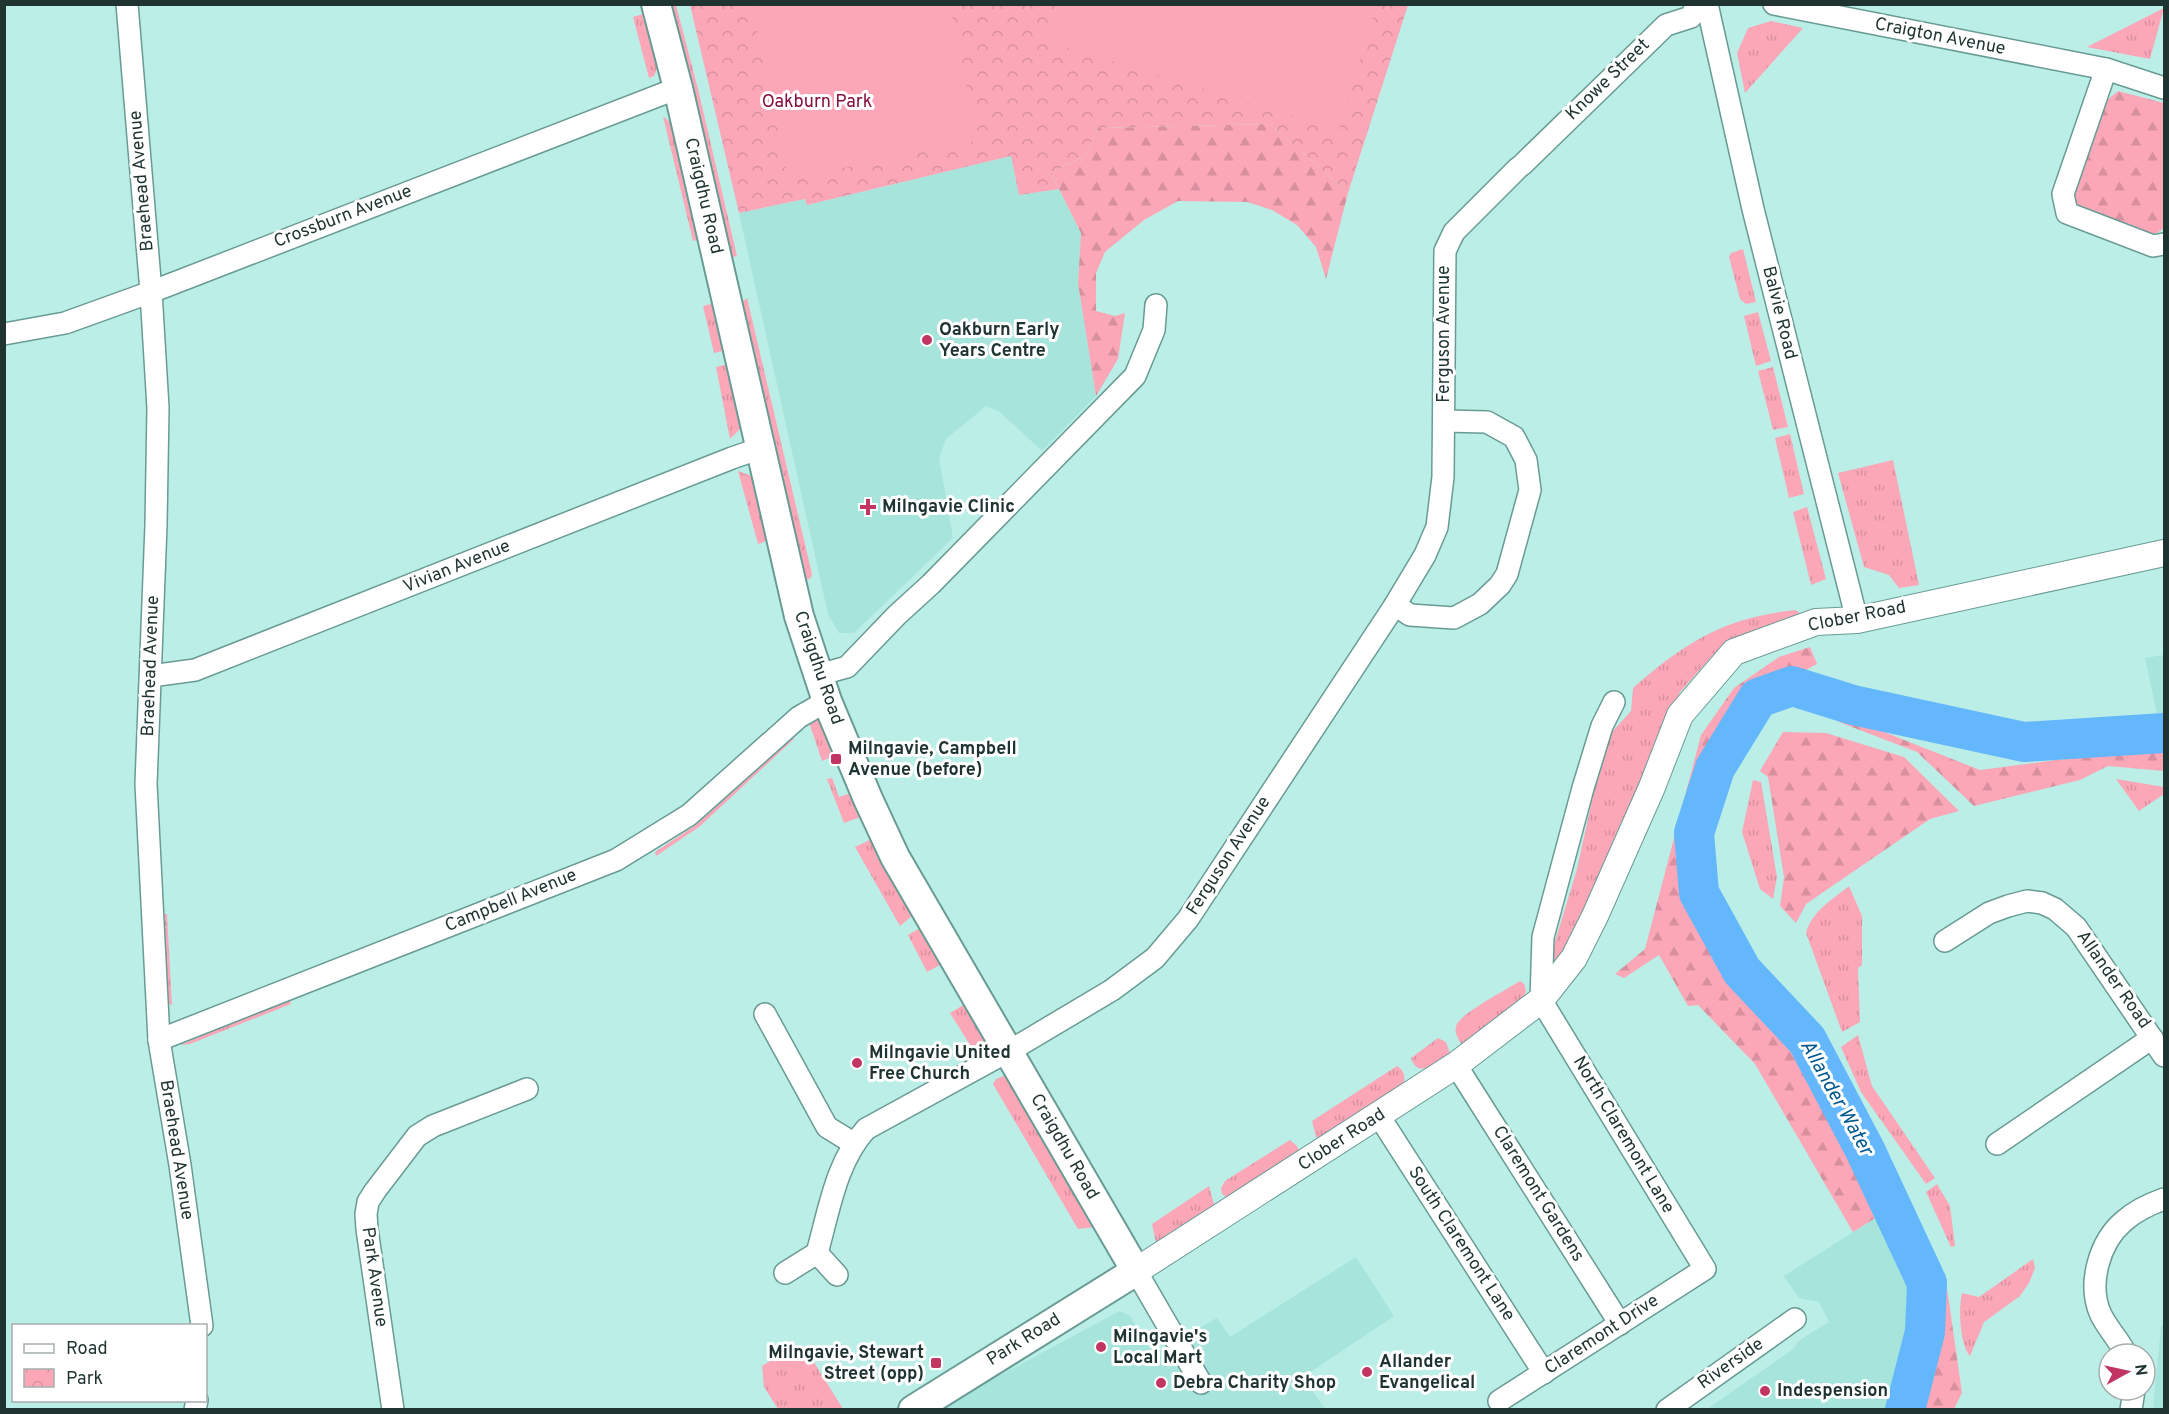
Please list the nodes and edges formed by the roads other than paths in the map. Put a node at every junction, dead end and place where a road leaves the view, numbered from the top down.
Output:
1 (127, 4) edge
2 (656, 4) edge
3 (1697, 4) edge
4 (1707, 4) edge
5 (1774, 4) edge
6 (2106, 69) junction
7 (2164, 85) edge
8 (678, 88) junction
9 (1520, 166) joint
10 (2164, 244) edge
11 (151, 292) junction
12 (1156, 305) dead end
13 (4, 334) edge
14 (1444, 421) junction
15 (761, 448) junction
16 (2164, 553) edge
17 (1395, 605) junction
18 (1857, 620) junction
19 (818, 675) junction
20 (151, 676) junction
21 (827, 701) junction
22 (1614, 702) dead end
23 (1945, 941) dead end
24 (1541, 1000) junction
25 (765, 1014) dead end
26 (2152, 1038) junction
27 (159, 1040) junction
28 (1008, 1050) junction
29 (2164, 1056) edge
30 (1456, 1065) junction
31 (527, 1089) dead end
32 (1379, 1116) junction
33 (853, 1143) junction
34 (1997, 1144) dead end
35 (2164, 1199) edge
36 (818, 1253) junction
37 (1705, 1269) joint
38 (1136, 1271) junction
39 (785, 1273) dead end
40 (837, 1275) dead end
41 (1795, 1319) dead end
42 (202, 1324) edge
43 (1620, 1324) junction
44 (2119, 1342) edge
45 (1544, 1373) junction
46 (1201, 1383) dead end
47 (1499, 1401) dead end
48 (393, 1410) edge
49 (913, 1410) edge
50 (1667, 1410) edge

1 - 11 street, Braehead Avenue
2 - 8 main road, Craigdhu Road
3 - 9 street, Knowe Street
4 - 18 street, Balvie Road
5 - 6 street, Craigton Avenue
6 - 7 street, Craigton Avenue
6 - 10 street
8 - 11 street, Crossburn Avenue
8 - 15 main road, Craigdhu Road
9 - 14 street, Ferguson Avenue
11 - 13 street, Crossburn Avenue
11 - 20 street, Braehead Avenue
12 - 19 street
14 - 17 street, Ferguson Avenue
14 - 17 street, Ferguson Avenue
15 - 19 main road, Craigdhu Road
15 - 20 street, Vivian Avenue
16 - 18 street, Clober Road
17 - 28 street, Ferguson Avenue
18 - 24 street, Clober Road
19 - 21 main road, Craigdhu Road
20 - 27 street, Braehead Avenue
21 - 27 street, Campbell Avenue
21 - 28 main road, Craigdhu Road
22 - 24 street
23 - 26 street, Allander Road
24 - 30 street, Clober Road
24 - 37 street, North Claremont Lane
25 - 33 street
26 - 29 street, Allander Road
26 - 34 street, Allander Road
27 - 42 street, Braehead Avenue
28 - 33 street, Ferguson Avenue
28 - 38 main road, Craigdhu Road
30 - 32 street, Clober Road
30 - 43 street, Claremont Gardens
31 - 48 street, Park Avenue
32 - 38 street, Clober Road
32 - 45 street, South Claremont Lane
33 - 36 street
35 - 44 street
36 - 39 street
36 - 40 street
37 - 43 street, Claremont Drive
38 - 46 street
38 - 49 main road, Park Road
41 - 50 street, Riverside
43 - 45 street, Claremont Drive
45 - 47 street, Claremont Drive

